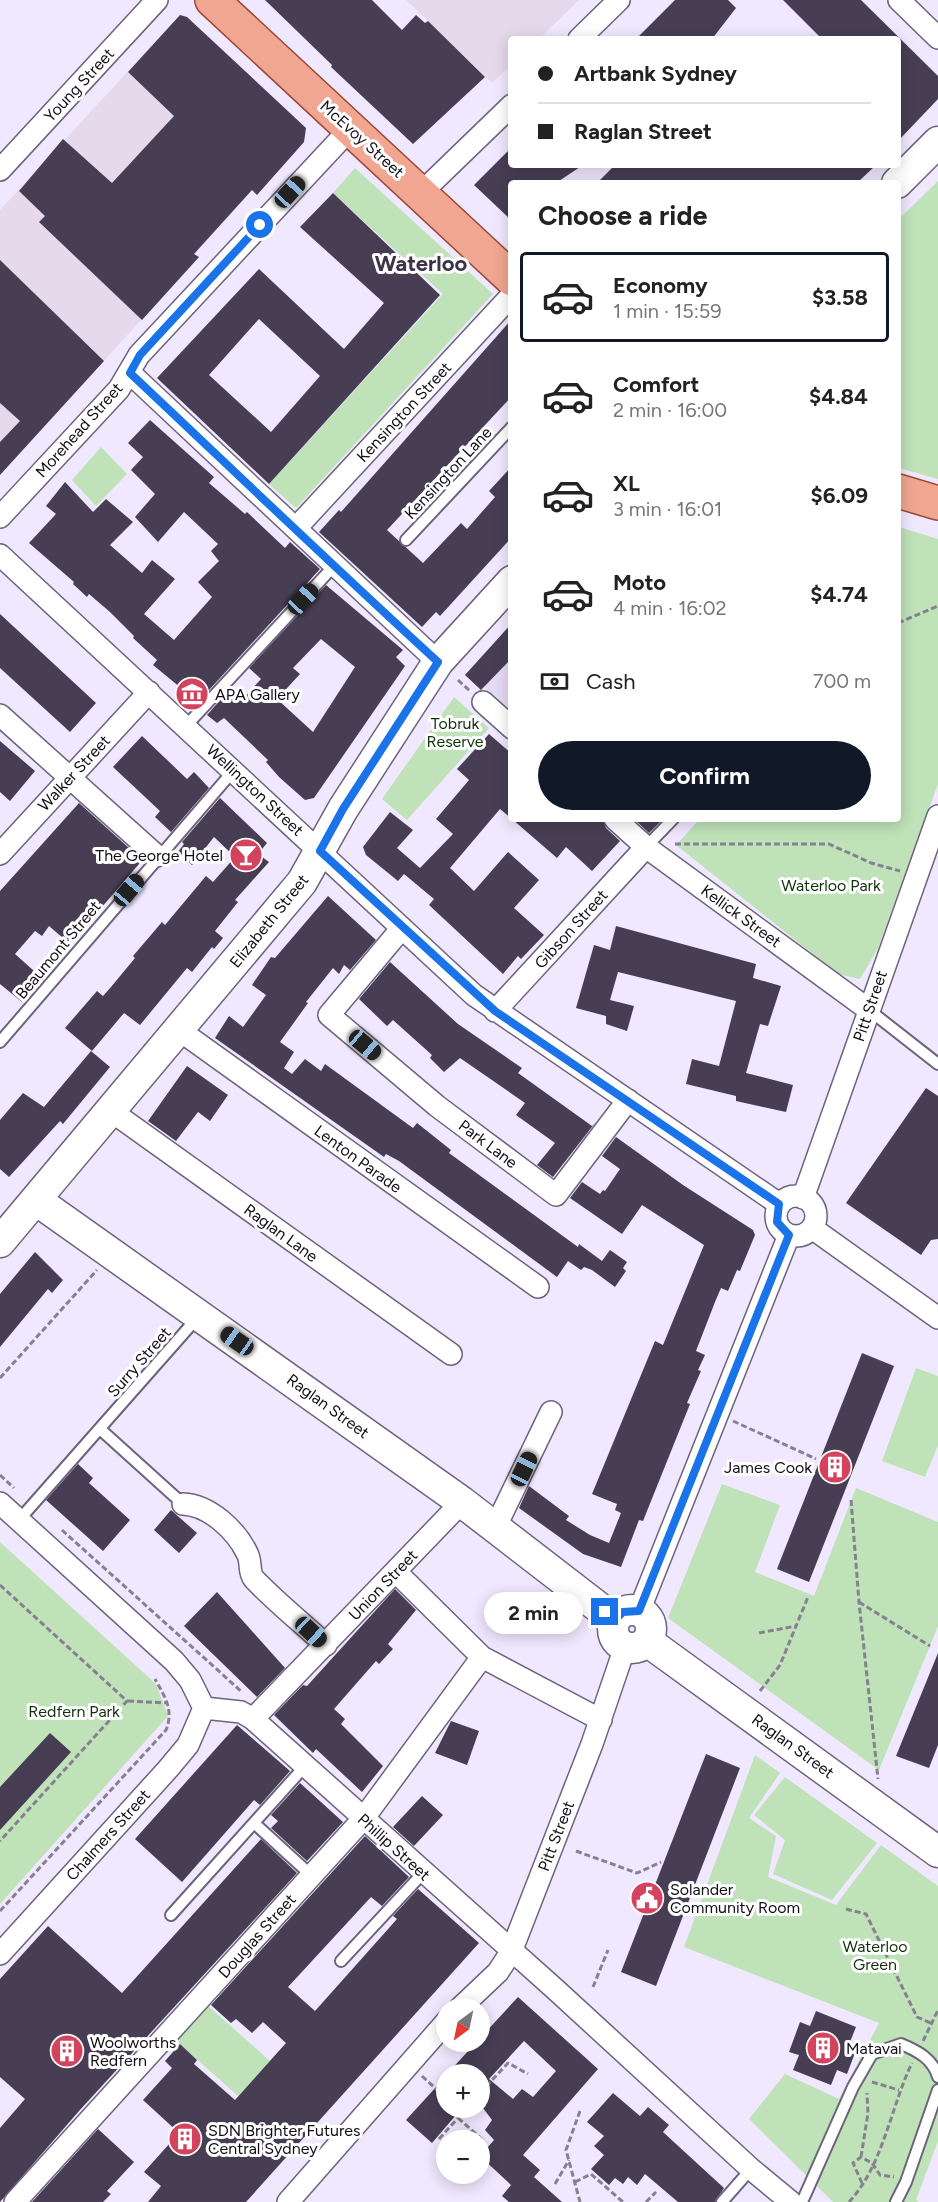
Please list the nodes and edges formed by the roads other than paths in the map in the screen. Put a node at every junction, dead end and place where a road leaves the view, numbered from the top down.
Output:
1 (157, 0) edge
2 (212, 0) edge
3 (620, 0) edge
4 (899, 0) edge
5 (582, 36) edge
6 (938, 38) edge
7 (508, 109) edge
8 (350, 129) junction
9 (938, 142) edge
10 (0, 170) edge
11 (900, 180) edge
12 (421, 193) junction
13 (508, 275) edge
14 (508, 299) edge
15 (130, 373) junction
16 (508, 431) edge
17 (901, 492) edge
18 (938, 503) edge
19 (0, 517) edge
20 (296, 528) junction
21 (406, 540) dead end
22 (0, 555) edge
23 (333, 567) junction
24 (508, 584) edge
25 (438, 662) junction
26 (149, 692) junction
27 (483, 702) dead end
28 (0, 715) edge
29 (508, 724) edge
30 (186, 726) junction
31 (234, 770) junction
32 (70, 777) junction
33 (938, 816) edge
34 (618, 822) edge
35 (671, 822) edge
36 (649, 849) junction
37 (320, 851) junction
38 (0, 854) edge
39 (157, 856) junction
40 (402, 928) junction
41 (869, 1010) junction
42 (495, 1011) junction
43 (179, 1030) junction
44 (0, 1042) edge
45 (938, 1064) edge
46 (628, 1100) junction
47 (111, 1111) junction
48 (803, 1197) junction
49 (36, 1200) junction
50 (779, 1204) junction
51 (812, 1228) junction
52 (789, 1235) junction
53 (0, 1242) edge
54 (538, 1287) dead end
55 (200, 1314) junction
56 (938, 1318) edge
57 (451, 1354) dead end
58 (551, 1412) dead end
59 (100, 1429) junction
60 (0, 1503) edge
61 (462, 1503) junction
62 (183, 1504) joint
63 (19, 1520) junction
64 (495, 1528) junction
65 (396, 1572) junction
66 (627, 1615) junction
67 (636, 1644) junction
68 (326, 1645) junction
69 (482, 1657) junction
70 (204, 1708) junction
71 (257, 1715) junction
72 (601, 1720) junction
73 (305, 1766) junction
74 (363, 1819) junction
75 (254, 1822) junction
76 (938, 1852) edge
77 (423, 1873) junction
78 (312, 1876) junction
79 (171, 1915) dead end
80 (511, 1952) junction
81 (0, 1954) edge
82 (341, 1961) dead end
83 (471, 1998) edge
84 (436, 2033) edge
85 (938, 2077) edge
86 (938, 2090) edge
87 (751, 2169) junction
88 (15, 2202) edge
89 (288, 2202) edge
90 (722, 2202) edge
91 (791, 2202) edge
92 (802, 2202) edge
93 (896, 2202) edge

1 - 10 street, Young Street
2 - 8 main road, McEvoy Street
3 - 5 street
4 - 6 street
7 - 12 street
8 - 12 main road, McEvoy Street
8 - 15 street, Morehead Street
9 - 11 street
12 - 13 main road, McEvoy Street
14 - 20 street, Kensington Street
15 - 19 street, Morehead Street
15 - 20 street
16 - 21 lane, Kensington Lane
17 - 18 main road
20 - 23 street
22 - 26 street, Wellington Street
23 - 25 street
23 - 30 lane
24 - 25 street, Elizabeth Street
25 - 37 street, Elizabeth Street
26 - 30 street, Wellington Street
26 - 32 street, Walker Street
27 - 29 street
28 - 32 street
30 - 31 street, Wellington Street
31 - 37 street, Wellington Street
31 - 39 lane, Beaumont Street
32 - 38 street, Walker Street
32 - 39 street
33 - 41 street, Pitt Street
34 - 36 street, Kellick Street
35 - 36 lane
36 - 41 street, Kellick Street
36 - 42 street, Gibson Street
37 - 40 street, Wellington Street
37 - 43 street, Elizabeth Street
39 - 44 lane, Beaumont Street
40 - 42 street, Wellington Street
40 - 46 street, Park Lane
41 - 45 lane
41 - 48 street, Pitt Street
42 - 46 street, Wellington Street
43 - 47 street, Elizabeth Street
43 - 54 street, Lenton Parade
46 - 50 street, Wellington Street
47 - 49 street, Elizabeth Street
47 - 57 street, Raglan Lane
48 - 50 street
48 - 51 street
49 - 53 street, Elizabeth Street
49 - 55 street, Raglan Street
50 - 52 street
51 - 52 street
51 - 56 street
52 - 66 street
55 - 59 lane, Surry Street
55 - 61 street, Raglan Street
58 - 64 street
59 - 62 lane
59 - 63 lane, Surry Street
60 - 63 street
61 - 64 street, Raglan Street
61 - 65 street, Union Street
62 - 68 street
63 - 70 street
64 - 66 street, Raglan Street
65 - 68 street, Union Street
65 - 69 street
66 - 67 street
67 - 72 street, Pitt Street
67 - 76 street, Raglan Street
68 - 71 street, Union Street
69 - 72 street
69 - 74 street, Douglas Street
70 - 71 street, Phillip Street
70 - 81 street, Chalmers Street
71 - 73 street, Phillip Street
72 - 80 street, Pitt Street
73 - 74 street, Phillip Street
73 - 75 lane
74 - 77 street, Phillip Street
74 - 78 street, Douglas Street
75 - 78 lane
75 - 79 lane
77 - 80 street, Phillip Street
77 - 82 lane
78 - 88 street, Douglas Street
80 - 83 street, Pitt Street
80 - 87 street, Phillip Street
84 - 89 street
85 - 92 lane
86 - 93 lane
87 - 90 lane
87 - 91 street, Phillip Street

